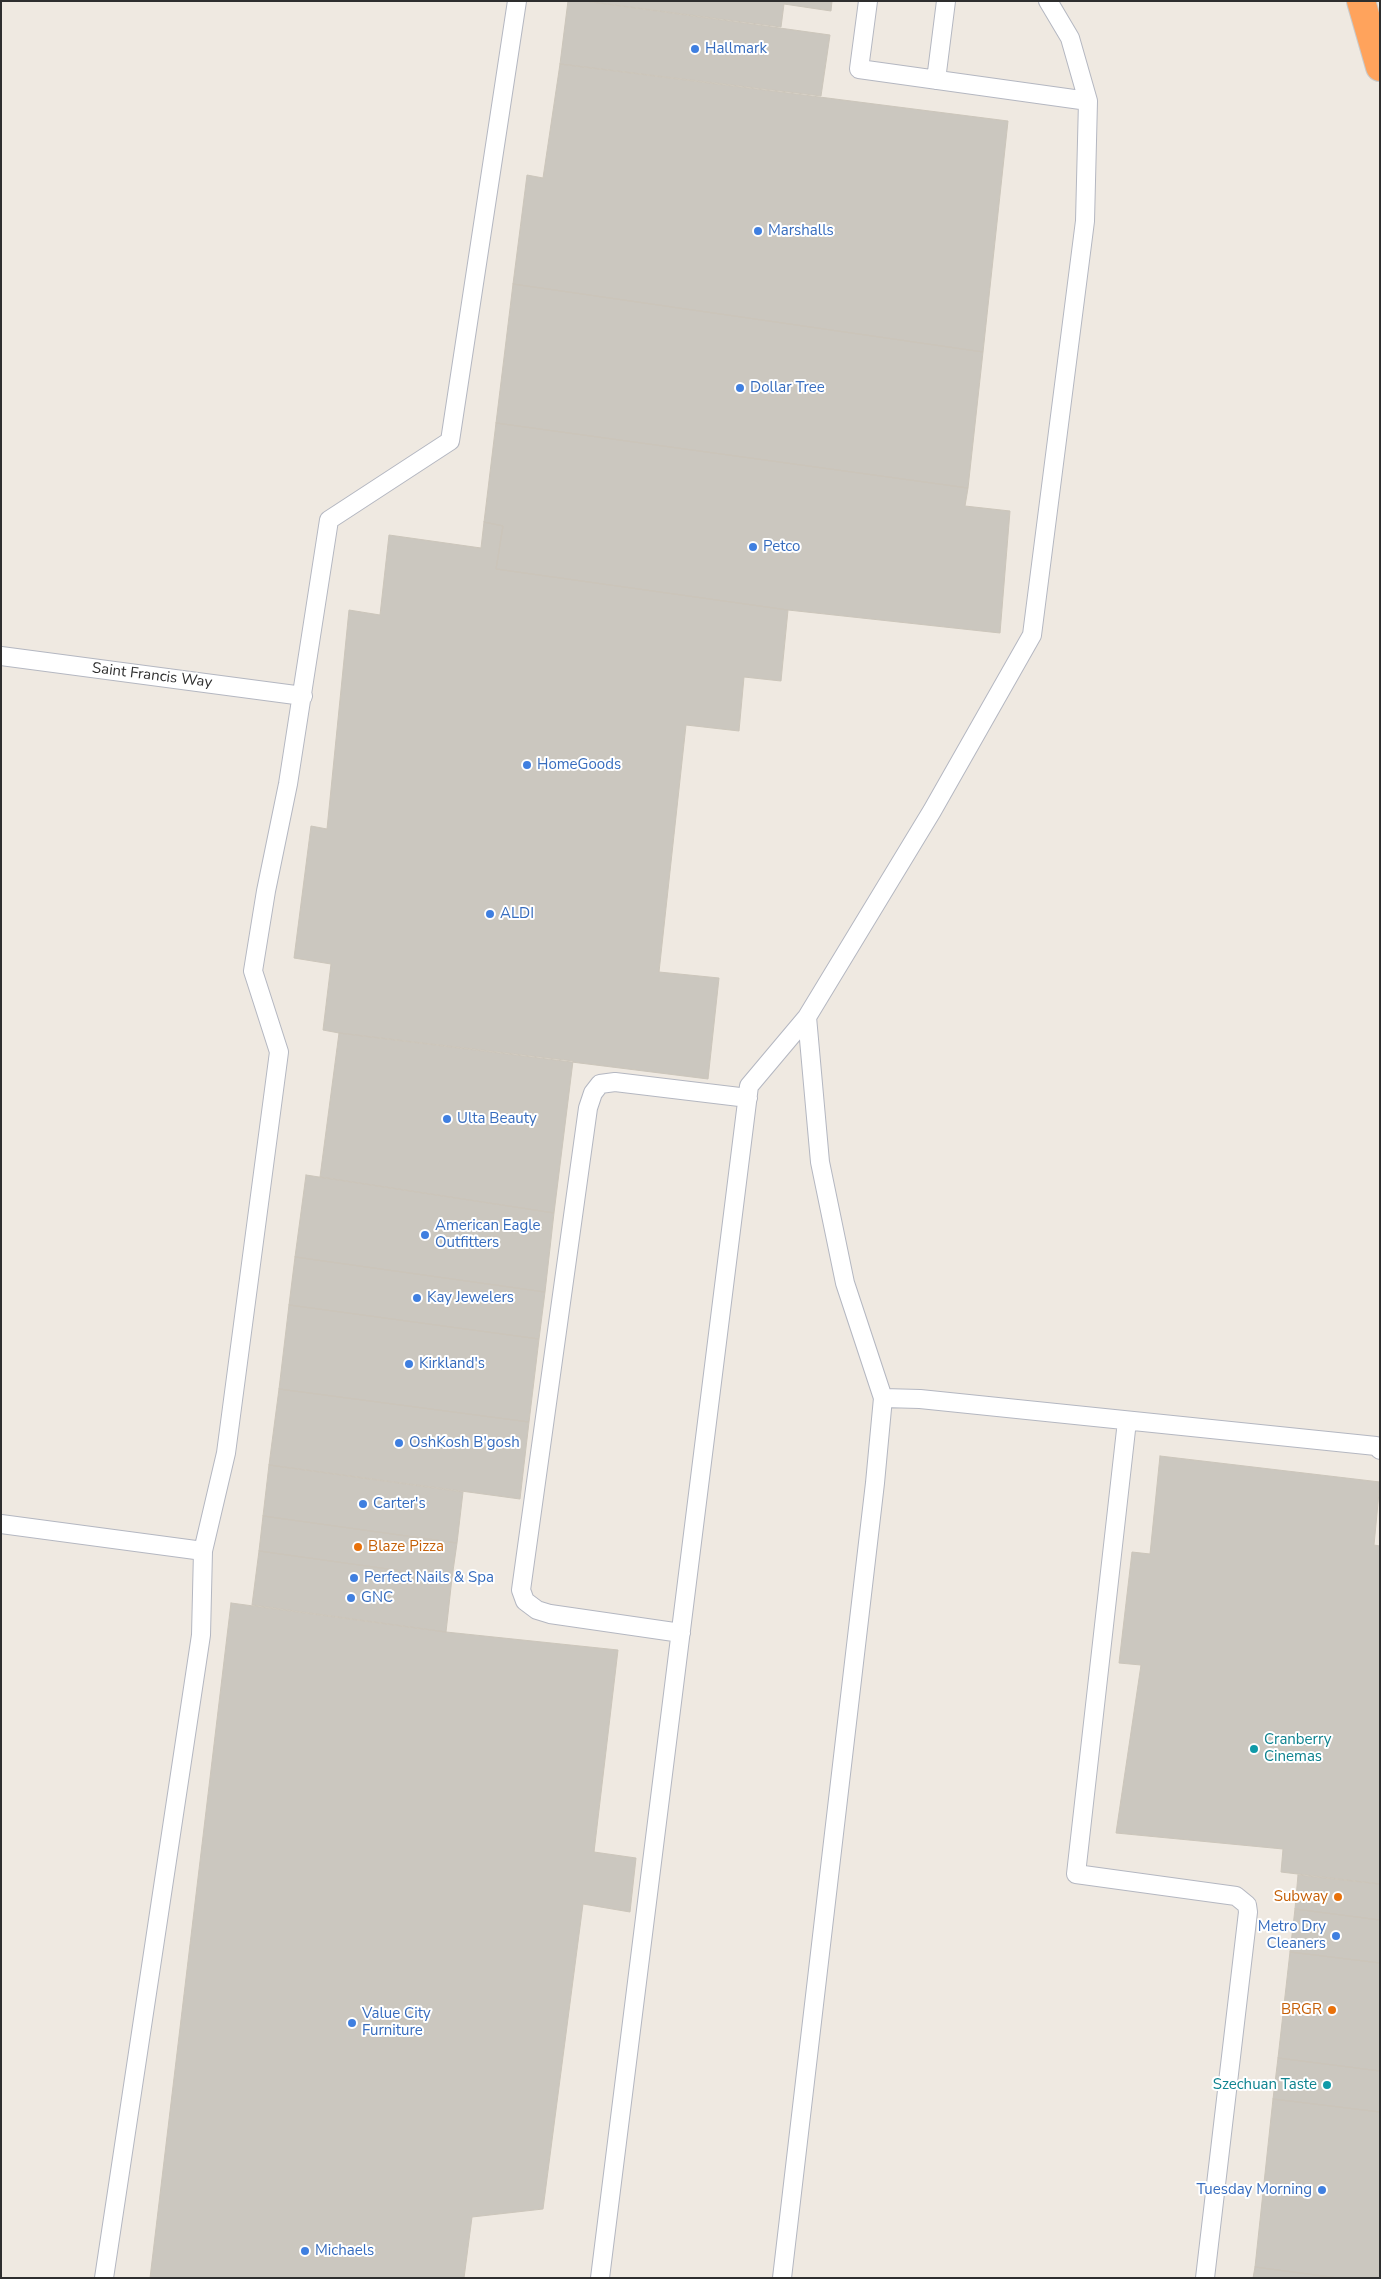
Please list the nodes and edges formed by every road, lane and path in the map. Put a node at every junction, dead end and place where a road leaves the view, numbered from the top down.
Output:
1 (517, 1) edge
2 (868, 1) edge
3 (946, 1) edge
4 (1048, 1) edge
5 (1361, 1) edge
6 (1380, 67) edge
7 (936, 80) junction
8 (1088, 101) junction
9 (1, 656) edge
10 (303, 696) junction
11 (807, 1017) junction
12 (748, 1098) junction
13 (883, 1398) junction
14 (1127, 1421) junction
15 (1380, 1450) edge
16 (1, 1524) edge
17 (203, 1551) junction
18 (681, 1633) junction
19 (104, 2278) edge
20 (600, 2278) edge
21 (782, 2278) edge
22 (1205, 2278) edge

1 - 10 lane
2 - 7 lane
3 - 7 lane
4 - 8 lane
5 - 6 highway
7 - 8 lane
8 - 11 lane
9 - 10 lane, Saint Francis Way
10 - 17 lane
11 - 12 lane
11 - 13 lane
12 - 18 lane
12 - 18 lane
13 - 14 lane
13 - 21 lane
14 - 15 lane
14 - 22 lane
16 - 17 lane
17 - 19 lane
18 - 20 lane

